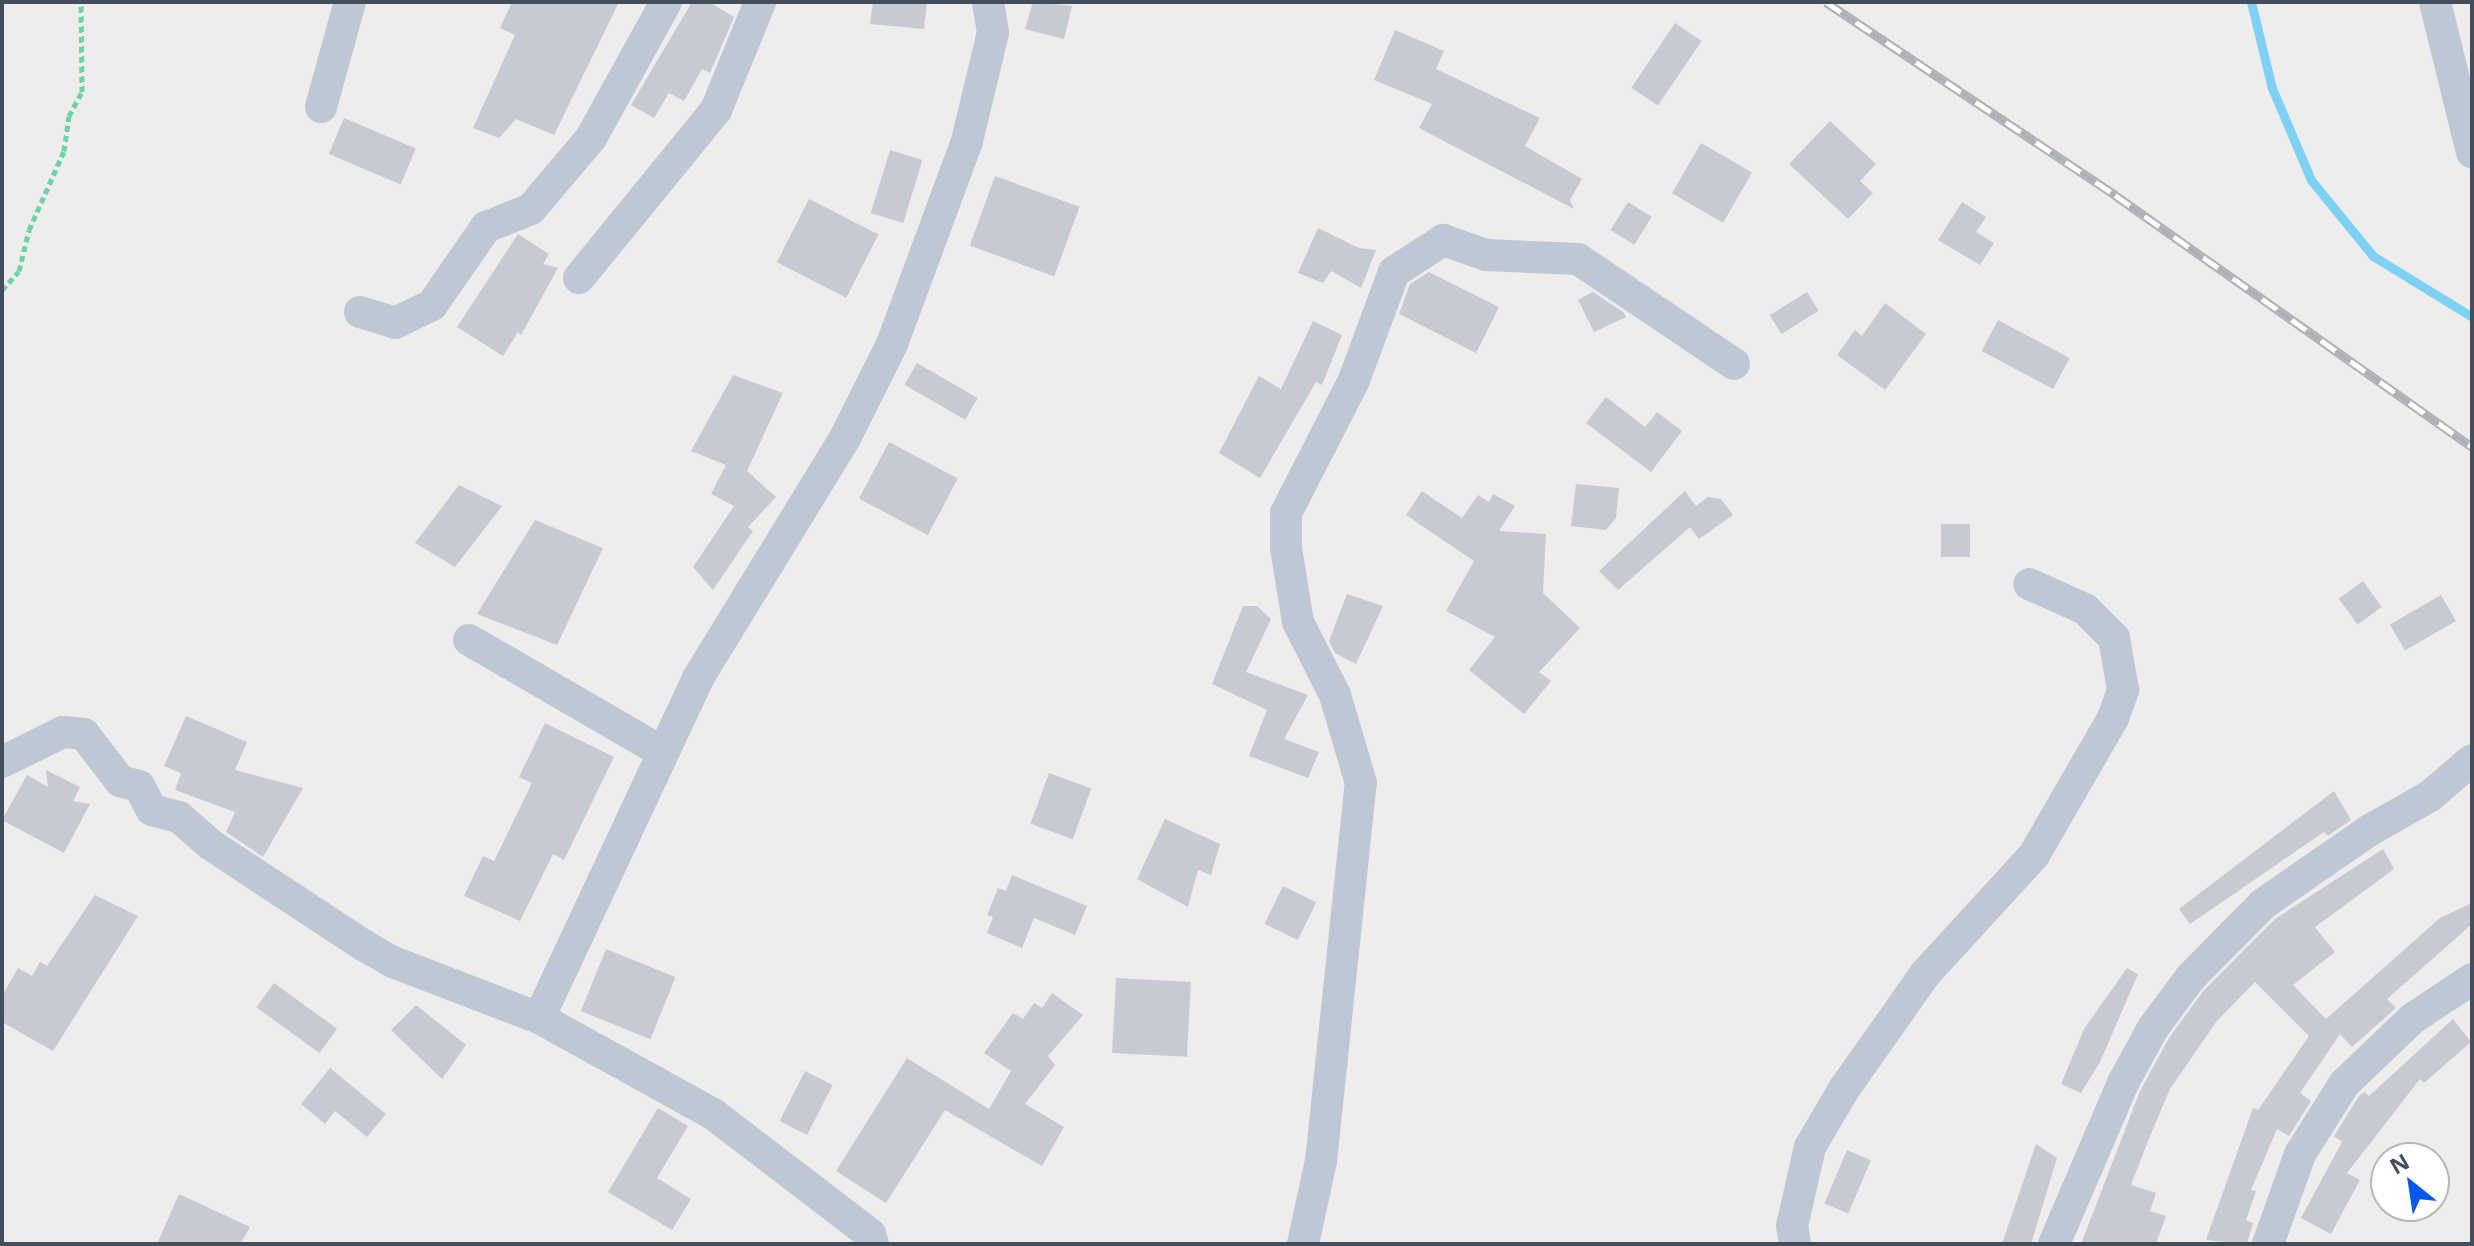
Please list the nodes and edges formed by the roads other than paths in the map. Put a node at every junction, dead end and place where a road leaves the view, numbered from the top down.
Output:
1 (350, 2) edge
2 (666, 2) edge
3 (760, 2) edge
4 (988, 2) edge
5 (2435, 2) edge
6 (321, 107) dead end
7 (2472, 153) edge
8 (579, 278) dead end
9 (360, 312) dead end
10 (1734, 364) dead end
11 (2029, 584) dead end
12 (469, 640) dead end
13 (662, 752) junction
14 (2472, 760) edge
15 (2, 762) edge
16 (2472, 979) edge
17 (539, 1018) junction
18 (873, 1244) edge
19 (1303, 1244) edge
20 (1795, 1244) edge
21 (2054, 1244) edge
22 (2268, 1244) edge

1 - 6 street
2 - 9 street
3 - 8 street
4 - 13 street
5 - 7 street
10 - 19 street
11 - 20 street
12 - 13 street
13 - 17 street
14 - 21 street
15 - 17 street
16 - 22 street
17 - 18 street

